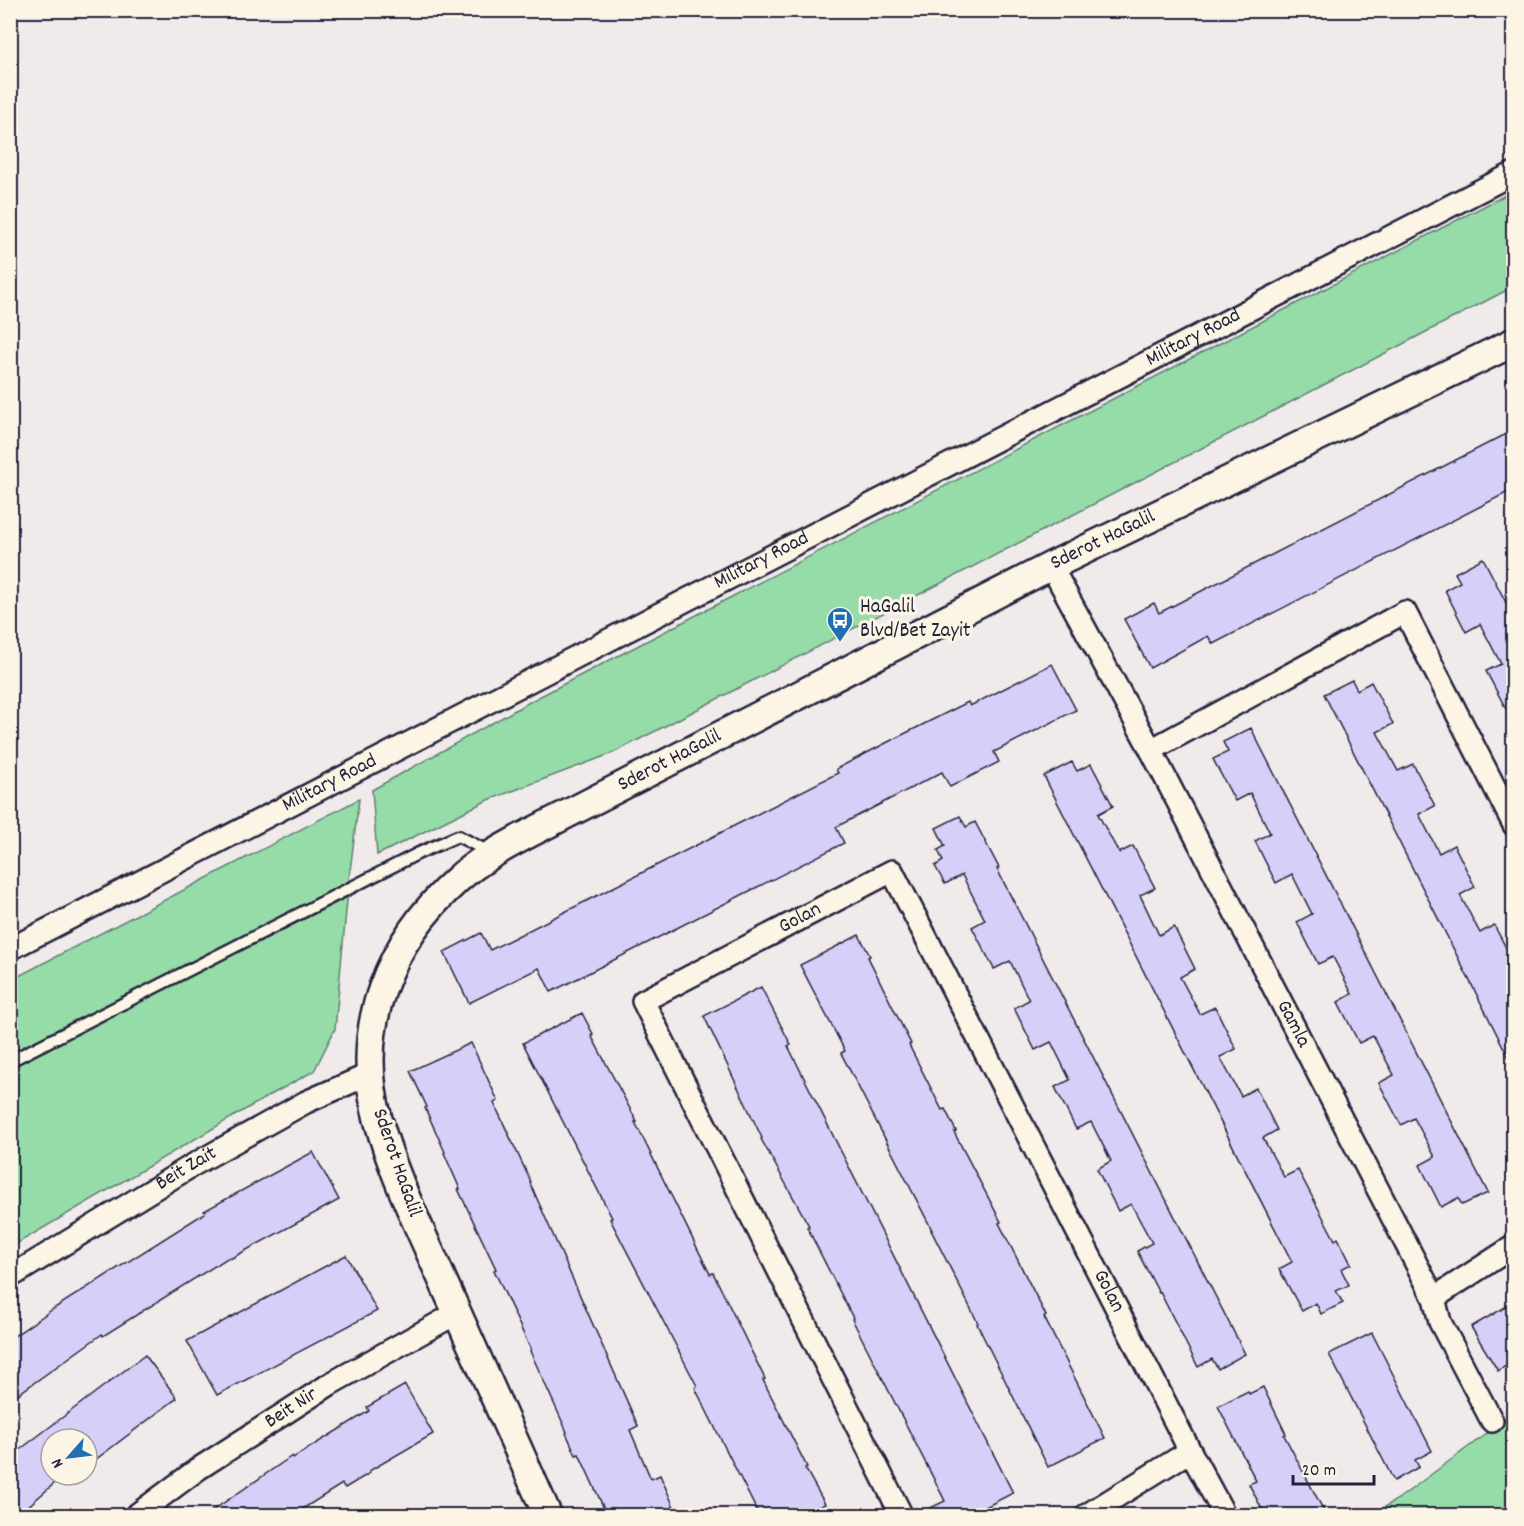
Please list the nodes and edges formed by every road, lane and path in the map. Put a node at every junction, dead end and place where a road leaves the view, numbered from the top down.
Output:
1 (1514, 173) edge
2 (1514, 342) edge
3 (1051, 566) junction
4 (1151, 750) junction
5 (1514, 825) edge
6 (492, 854) junction
7 (10, 949) edge
8 (10, 1061) edge
9 (370, 1074) junction
10 (1514, 1246) edge
11 (10, 1277) edge
12 (1434, 1298) junction
13 (457, 1313) junction
14 (1492, 1421) dead end
15 (1190, 1451) junction
16 (135, 1515) edge
17 (548, 1515) edge
18 (902, 1515) edge
19 (1085, 1515) edge
20 (1226, 1515) edge

1 - 7 street, Military Road
2 - 3 street, Sderot HaGalil
3 - 4 street, Gamla
3 - 6 street, Sderot HaGalil
4 - 5 street
4 - 12 street, Gamla
6 - 8 lane
6 - 9 street, Sderot HaGalil
9 - 11 street, Beit Zait
9 - 13 street, Sderot HaGalil
10 - 12 street
12 - 14 street, Gamla
13 - 16 street, Beit Nir
13 - 17 street, Sderot HaGalil
15 - 18 street, Golan
15 - 19 street
15 - 20 street, Golan

